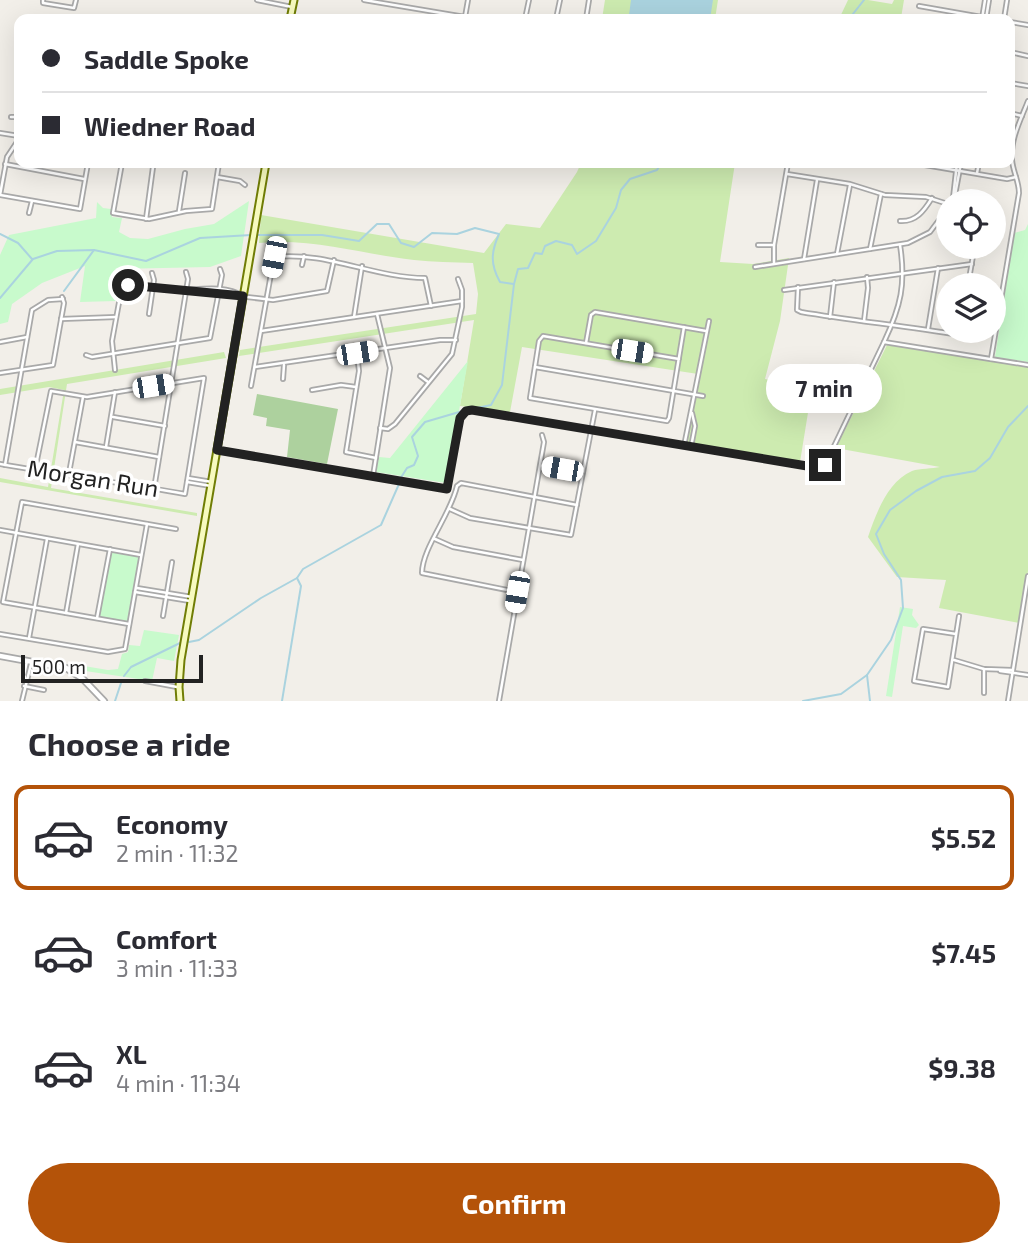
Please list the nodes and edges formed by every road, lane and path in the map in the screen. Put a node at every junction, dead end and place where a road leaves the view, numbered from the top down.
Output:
1 (76, 0) edge
2 (257, 0) edge
3 (364, 0) edge
4 (929, 0) edge
5 (43, 1) edge
6 (293, 3) edge
7 (919, 6) dead end
8 (927, 8) junction
9 (447, 14) edge
10 (952, 14) edge
11 (1028, 101) edge
12 (1015, 114) edge
13 (1022, 116) junction
14 (1015, 139) edge
15 (14, 145) edge
16 (5, 164) junction
17 (14, 166) edge
18 (26, 168) edge
19 (87, 168) edge
20 (121, 168) edge
21 (153, 168) edge
22 (218, 168) edge
23 (264, 168) edge
24 (788, 168) edge
25 (945, 168) edge
26 (978, 168) edge
27 (1013, 168) edge
28 (958, 170) junction
29 (185, 173) dead end
30 (977, 173) junction
31 (787, 174) junction
32 (217, 177) junction
33 (1016, 177) junction
34 (84, 179) junction
35 (818, 180) junction
36 (850, 184) junction
37 (245, 185) dead end
38 (953, 189) edge
39 (881, 194) junction
40 (0, 195) edge
41 (932, 198) junction
42 (936, 199) edge
43 (32, 201) junction
44 (179, 212) junction
45 (29, 213) dead end
46 (146, 219) junction
47 (900, 221) dead end
48 (936, 223) edge
49 (758, 245) dead end
50 (774, 245) junction
51 (900, 245) junction
52 (870, 249) junction
53 (837, 254) junction
54 (303, 256) junction
55 (804, 259) junction
56 (973, 259) edge
57 (334, 260) junction
58 (774, 264) junction
59 (972, 264) junction
60 (302, 265) dead end
61 (362, 267) junction
62 (755, 267) dead end
63 (938, 268) junction
64 (220, 269) dead end
65 (187, 272) dead end
66 (152, 273) dead end
67 (904, 273) junction
68 (970, 273) edge
69 (867, 276) junction
70 (458, 279) dead end
71 (834, 282) junction
72 (154, 288) junction
73 (798, 288) junction
74 (188, 290) junction
75 (784, 290) dead end
76 (218, 291) junction
77 (243, 296) junction
78 (266, 299) junction
79 (462, 301) junction
80 (431, 306) junction
81 (149, 314) dead end
82 (377, 314) junction
83 (116, 317) junction
84 (354, 317) junction
85 (830, 317) junction
86 (61, 318) junction
87 (709, 321) dead end
88 (864, 321) junction
89 (893, 323) junction
90 (684, 327) junction
91 (928, 329) junction
92 (936, 330) edge
93 (261, 331) junction
94 (706, 331) junction
95 (27, 338) junction
96 (456, 340) junction
97 (0, 342) edge
98 (884, 342) junction
99 (178, 343) junction
100 (586, 343) junction
101 (386, 348) junction
102 (357, 353) junction
103 (112, 354) junction
104 (86, 355) dead end
105 (679, 359) junction
106 (991, 359) junction
107 (284, 364) junction
108 (1028, 365) edge
109 (254, 366) junction
110 (535, 368) junction
111 (21, 370) junction
112 (115, 370) dead end
113 (0, 373) edge
114 (420, 376) dead end
115 (283, 379) dead end
116 (172, 383) junction
117 (429, 383) junction
118 (251, 386) dead end
119 (356, 387) junction
120 (312, 390) dead end
121 (674, 391) junction
122 (116, 392) junction
123 (696, 395) junction
124 (703, 396) dead end
125 (83, 397) junction
126 (594, 410) junction
127 (692, 412) junction
128 (111, 416) junction
129 (164, 426) junction
130 (380, 428) junction
131 (591, 430) junction
132 (542, 435) dead end
133 (75, 442) junction
134 (684, 446) junction
135 (691, 447) junction
136 (106, 448) junction
137 (217, 450) junction
138 (159, 457) junction
139 (376, 458) junction
140 (0, 464) edge
141 (5, 465) junction
142 (540, 465) junction
143 (35, 470) junction
144 (583, 472) junction
145 (69, 474) junction
146 (373, 477) junction
147 (188, 480) junction
148 (211, 484) junction
149 (154, 489) junction
150 (535, 496) junction
151 (578, 505) junction
152 (450, 509) junction
153 (147, 524) junction
154 (176, 529) dead end
155 (529, 529) junction
156 (0, 530) edge
157 (15, 533) junction
158 (47, 538) junction
159 (435, 538) junction
160 (78, 544) junction
161 (110, 549) junction
162 (141, 555) junction
163 (523, 560) junction
164 (172, 562) dead end
165 (1028, 576) edge
166 (135, 590) junction
167 (517, 592) junction
168 (167, 595) junction
169 (192, 599) junction
170 (1023, 606) junction
171 (35, 607) junction
172 (1028, 607) edge
173 (66, 612) junction
174 (163, 616) dead end
175 (959, 616) dead end
176 (97, 618) junction
177 (129, 624) junction
178 (0, 634) edge
179 (956, 634) junction
180 (29, 638) junction
181 (0, 656) edge
182 (952, 660) junction
183 (29, 661) junction
184 (984, 668) junction
185 (25, 670) junction
186 (30, 671) junction
187 (1012, 671) junction
188 (1028, 674) edge
189 (26, 680) junction
190 (145, 681) dead end
191 (24, 686) junction
192 (179, 687) junction
193 (44, 690) dead end
194 (984, 693) dead end
195 (22, 701) edge
196 (104, 701) edge
197 (180, 701) edge
198 (499, 701) edge
199 (1008, 701) edge

1 - 5 street
2 - 6 street
3 - 9 street
4 - 8 street
7 - 8 street
8 - 10 street
11 - 13 street
12 - 13 street
13 - 14 street
15 - 16 street
16 - 17 street
16 - 40 street
18 - 34 street
19 - 34 street
20 - 46 street
21 - 46 street
22 - 32 street
23 - 77 main road
24 - 31 street
25 - 28 street
26 - 30 street
27 - 33 street
28 - 30 street
28 - 38 street
29 - 44 street
30 - 33 street
31 - 35 street
31 - 50 street
32 - 37 street
32 - 44 street
33 - 106 street
34 - 43 street
35 - 36 street
35 - 55 street
36 - 39 street
36 - 53 street
39 - 41 street
39 - 52 street
40 - 43 street
41 - 42 street
41 - 47 street
43 - 45 street
44 - 46 street
48 - 51 street
49 - 50 street
50 - 58 street
51 - 52 street
51 - 67 street
52 - 53 street
53 - 55 street
54 - 57 street
54 - 60 street
54 - 78 street
55 - 58 street
56 - 59 street
57 - 61 street
57 - 78 street
58 - 62 street
59 - 63 street
59 - 68 street
61 - 80 street
61 - 84 street
63 - 67 street
63 - 91 street
64 - 76 street
65 - 74 street
66 - 72 street
67 - 69 street
67 - 89 street
69 - 71 street
69 - 88 street
70 - 79 street
71 - 73 street
71 - 85 street
72 - 74 street
72 - 81 street
72 - 83 street
73 - 75 street
73 - 85 street
74 - 76 street
74 - 99 street
76 - 77 street
76 - 99 street
77 - 78 street
77 - 137 main road
78 - 93 street
79 - 80 street
79 - 96 street
80 - 82 street
82 - 84 street
82 - 101 street
83 - 86 street
83 - 103 street
84 - 93 street
85 - 88 street
86 - 95 street
86 - 111 street
87 - 94 street
88 - 89 street
89 - 91 street
89 - 98 street
90 - 94 street
90 - 100 street
90 - 105 street
91 - 92 street
93 - 109 street
94 - 123 street
95 - 97 street
95 - 111 street
96 - 101 street
96 - 117 street
98 - 106 street
98 - 135 street
99 - 103 street
99 - 116 street
100 - 105 street
100 - 110 street
101 - 102 street
101 - 130 street
102 - 107 street
102 - 119 street
103 - 104 street
103 - 112 street
105 - 121 street
106 - 108 street
107 - 109 street
107 - 115 street
109 - 118 street
110 - 121 street
110 - 126 street
111 - 113 street
111 - 141 street
114 - 117 street
116 - 122 street
116 - 129 street
116 - 147 street
117 - 130 street
119 - 120 street
119 - 139 street
121 - 123 street
121 - 126 street
122 - 125 street
122 - 128 street
123 - 124 street
123 - 127 street
125 - 133 street
125 - 143 street
126 - 131 street
127 - 134 street
127 - 135 street
128 - 129 street
128 - 136 street
129 - 138 street
130 - 139 street
131 - 134 street
131 - 144 street
131 - 146 street
132 - 142 street
133 - 136 street
133 - 145 street
134 - 135 street
136 - 138 street
137 - 146 street
137 - 148 main road
138 - 149 street
139 - 146 street
140 - 141 street, Morgan Run
141 - 143 street, Morgan Run
142 - 144 street
142 - 150 street
143 - 145 street, Morgan Run
144 - 151 street
145 - 149 street, Morgan Run
147 - 148 street
147 - 149 street, Morgan Run
148 - 169 main road
150 - 151 street
150 - 152 street
150 - 155 street
151 - 155 street
152 - 155 street
152 - 159 street
153 - 154 street
153 - 157 street
153 - 162 street
155 - 163 street
156 - 157 street
157 - 158 street
157 - 171 street
158 - 160 street
158 - 171 street
159 - 163 street
159 - 167 street
160 - 161 street
160 - 173 street
161 - 162 street
161 - 176 street
162 - 166 street
163 - 167 street
164 - 168 street
165 - 170 street
166 - 168 street
166 - 177 street
167 - 198 street
168 - 169 street
168 - 174 street
169 - 192 main road
170 - 172 street
170 - 187 street
171 - 173 street
171 - 180 street
173 - 176 street
175 - 179 street
176 - 177 street
177 - 180 street
178 - 180 street
179 - 182 street
179 - 182 street
181 - 183 street
182 - 184 street
183 - 185 street
183 - 186 street
183 - 196 street
184 - 187 street
184 - 194 street
185 - 186 street
185 - 189 street
186 - 189 street
187 - 188 street
187 - 199 street
189 - 191 street
190 - 192 street
191 - 193 street
191 - 195 street
192 - 197 main road

